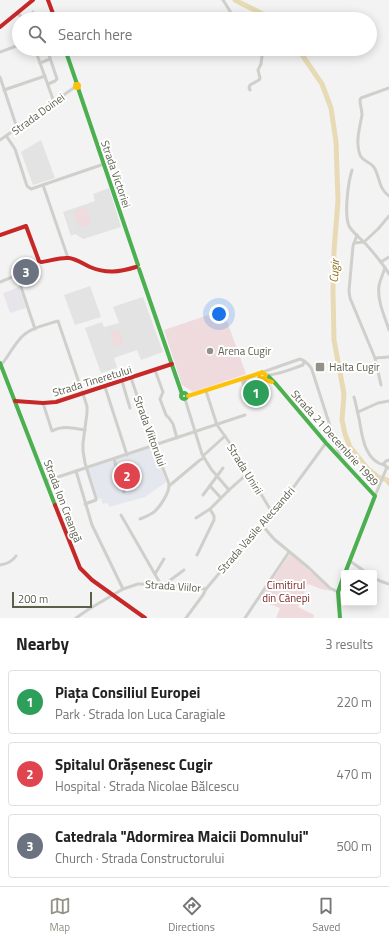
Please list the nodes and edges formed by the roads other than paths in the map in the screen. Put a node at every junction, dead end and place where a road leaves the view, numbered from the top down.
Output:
1 (34, 0) edge
2 (48, 0) edge
3 (223, 0) edge
4 (18, 12) edge
5 (52, 12) edge
6 (231, 12) edge
7 (12, 17) edge
8 (0, 27) edge
9 (12, 48) edge
10 (0, 52) edge
11 (38, 56) edge
12 (49, 56) edge
13 (67, 56) edge
14 (262, 56) edge
15 (50, 59) junction
16 (40, 63) junction
17 (44, 76) junction
18 (0, 77) edge
19 (48, 84) junction
20 (76, 87) junction
21 (389, 88) edge
22 (4, 90) junction
23 (250, 90) dead end
24 (54, 102) junction
25 (17, 128) junction
26 (7, 136) junction
27 (0, 140) edge
28 (104, 164) junction
29 (352, 170) dead end
30 (43, 186) junction
31 (389, 196) edge
32 (389, 216) edge
33 (0, 235) edge
34 (357, 235) junction
35 (364, 242) junction
36 (354, 243) junction
37 (389, 257) edge
38 (68, 258) junction
39 (381, 262) junction
40 (138, 267) junction
41 (385, 268) junction
42 (389, 274) edge
43 (1, 281) edge
44 (389, 316) edge
45 (385, 317) junction
46 (35, 329) junction
47 (389, 330) edge
48 (389, 357) edge
49 (375, 358) junction
50 (304, 362) junction
51 (1, 364) edge
52 (172, 364) junction
53 (155, 370) junction
54 (263, 375) junction
55 (131, 378) junction
56 (245, 378) junction
57 (122, 381) junction
58 (381, 385) dead end
59 (105, 387) junction
60 (206, 390) junction
61 (83, 394) junction
62 (354, 397) dead end
63 (186, 398) junction
64 (15, 401) junction
65 (251, 401) dead end
66 (389, 401) edge
67 (43, 403) junction
68 (130, 408) dead end
69 (358, 412) junction
70 (245, 414) dead end
71 (217, 425) junction
72 (85, 430) junction
73 (195, 432) junction
74 (225, 436) junction
75 (177, 438) junction
76 (335, 439) junction
77 (327, 444) junction
78 (154, 445) junction
79 (127, 455) junction
80 (203, 457) junction
81 (340, 457) junction
82 (114, 459) junction
83 (389, 459) edge
84 (386, 467) edge
85 (87, 468) junction
86 (223, 468) dead end
87 (76, 472) junction
88 (248, 473) junction
89 (217, 476) junction
90 (46, 482) junction
91 (169, 485) junction
92 (210, 486) junction
93 (229, 490) junction
94 (124, 492) dead end
95 (203, 495) dead end
96 (374, 496) junction
97 (221, 498) junction
98 (85, 504) junction
99 (210, 509) junction
100 (273, 514) junction
101 (121, 515) dead end
102 (196, 518) dead end
103 (140, 519) dead end
104 (262, 525) junction
105 (289, 552) junction
106 (197, 555) dead end
107 (16, 556) dead end
108 (164, 559) dead end
109 (350, 561) junction
110 (0, 565) edge
111 (184, 570) dead end
112 (346, 570) edge
113 (363, 570) edge
114 (155, 574) junction
115 (377, 580) edge
116 (341, 583) edge
117 (160, 584) junction
118 (164, 584) junction
119 (389, 584) edge
120 (123, 589) junction
121 (206, 589) junction
122 (338, 592) junction
123 (114, 595) junction
124 (76, 618) edge
125 (145, 618) edge
126 (186, 618) edge
127 (245, 618) edge
128 (340, 618) edge

1 - 4 main road
2 - 5 main road
3 - 6 street
7 - 8 main road
9 - 10 street
11 - 16 street
12 - 15 street
13 - 20 main road, Strada Victoriei
14 - 23 street
15 - 16 street
15 - 19 street
16 - 17 street
17 - 19 street
17 - 22 street
18 - 22 street
19 - 24 street
20 - 24 street, Strada Doinei
20 - 28 main road, Strada Victoriei
21 - 31 street
22 - 25 street
24 - 25 street, Strada Doinei
25 - 26 street, Strada Doinei
26 - 27 street, Strada Doinei
26 - 30 street
28 - 30 street
28 - 40 main road, Strada Victoriei
29 - 34 street
30 - 38 street
32 - 35 street
33 - 38 main road
34 - 35 street
34 - 36 street
35 - 36 street
35 - 39 street
36 - 49 street
37 - 39 street
38 - 40 main road
39 - 41 street
40 - 52 main road, Strada Victoriei
41 - 42 street
41 - 45 street
43 - 46 street
44 - 45 street
45 - 47 street
46 - 51 street
46 - 61 street
48 - 49 street
49 - 58 street
50 - 54 street
50 - 54 street
50 - 76 street
51 - 64 main road, Strada Ion Creangă
52 - 53 main road, Strada Tineretului
52 - 63 main road, Strada Victoriei
53 - 55 main road, Strada Tineretului
53 - 75 street
54 - 56 main road
54 - 77 main road, Strada 21 Decembrie 1989
55 - 57 main road, Strada Tineretului
55 - 78 street, Strada Viitorului
56 - 60 main road
56 - 65 street
57 - 59 main road, Strada Tineretului
57 - 68 street
59 - 61 main road, Strada Tineretului
59 - 79 street
60 - 63 main road
60 - 71 street, Strada Unirii
61 - 67 main road, Strada Tineretului
61 - 72 street
62 - 69 street
63 - 73 street
64 - 67 main road, Strada Tineretului
64 - 90 main road, Strada Ion Creangă
66 - 69 street
67 - 72 street
69 - 84 street
70 - 71 street
71 - 73 street
71 - 74 street, Strada Unirii
72 - 85 street
73 - 75 street
73 - 80 street
74 - 80 street
74 - 88 street, Strada Unirii
75 - 78 street
76 - 77 street, Strada Vasile Alecsandri
76 - 81 street
77 - 81 main road, Strada 21 Decembrie 1989
77 - 100 street, Strada Vasile Alecsandri
78 - 79 street
78 - 91 street, Strada Viitorului
79 - 82 street
80 - 89 street
80 - 91 street
81 - 96 main road, Strada 21 Decembrie 1989
82 - 85 street
82 - 94 street
83 - 84 street
84 - 96 street
85 - 87 street
85 - 98 street
86 - 89 street
87 - 90 street
87 - 98 street
88 - 93 street
88 - 100 street, Strada Unirii
89 - 92 street
89 - 93 street
90 - 123 main road, Strada Ion Creangă
91 - 103 street
92 - 95 street
92 - 97 street
93 - 97 street
96 - 109 main road, Strada 21 Decembrie 1989
97 - 99 street
98 - 120 street
99 - 102 street
99 - 106 street
100 - 104 street, Strada Vasile Alecsandri
101 - 114 street
104 - 105 street
104 - 121 street, Strada Vasile Alecsandri
105 - 122 street
105 - 127 street
107 - 110 street
108 - 114 street
109 - 112 main road, Strada 21 Decembrie 1989
109 - 113 street
111 - 118 street
114 - 117 street
115 - 119 street
116 - 122 main road, Strada 21 Decembrie 1989
117 - 118 street, Strada Viilor
117 - 120 street, Strada Viilor
118 - 121 street, Strada Viilor
120 - 123 street, Strada Viilor
121 - 126 street, Strada Vasile Alecsandri
122 - 128 main road, Strada 21 Decembrie 1989
123 - 124 street, Strada Viilor
123 - 125 main road, Strada Ion Creangă

